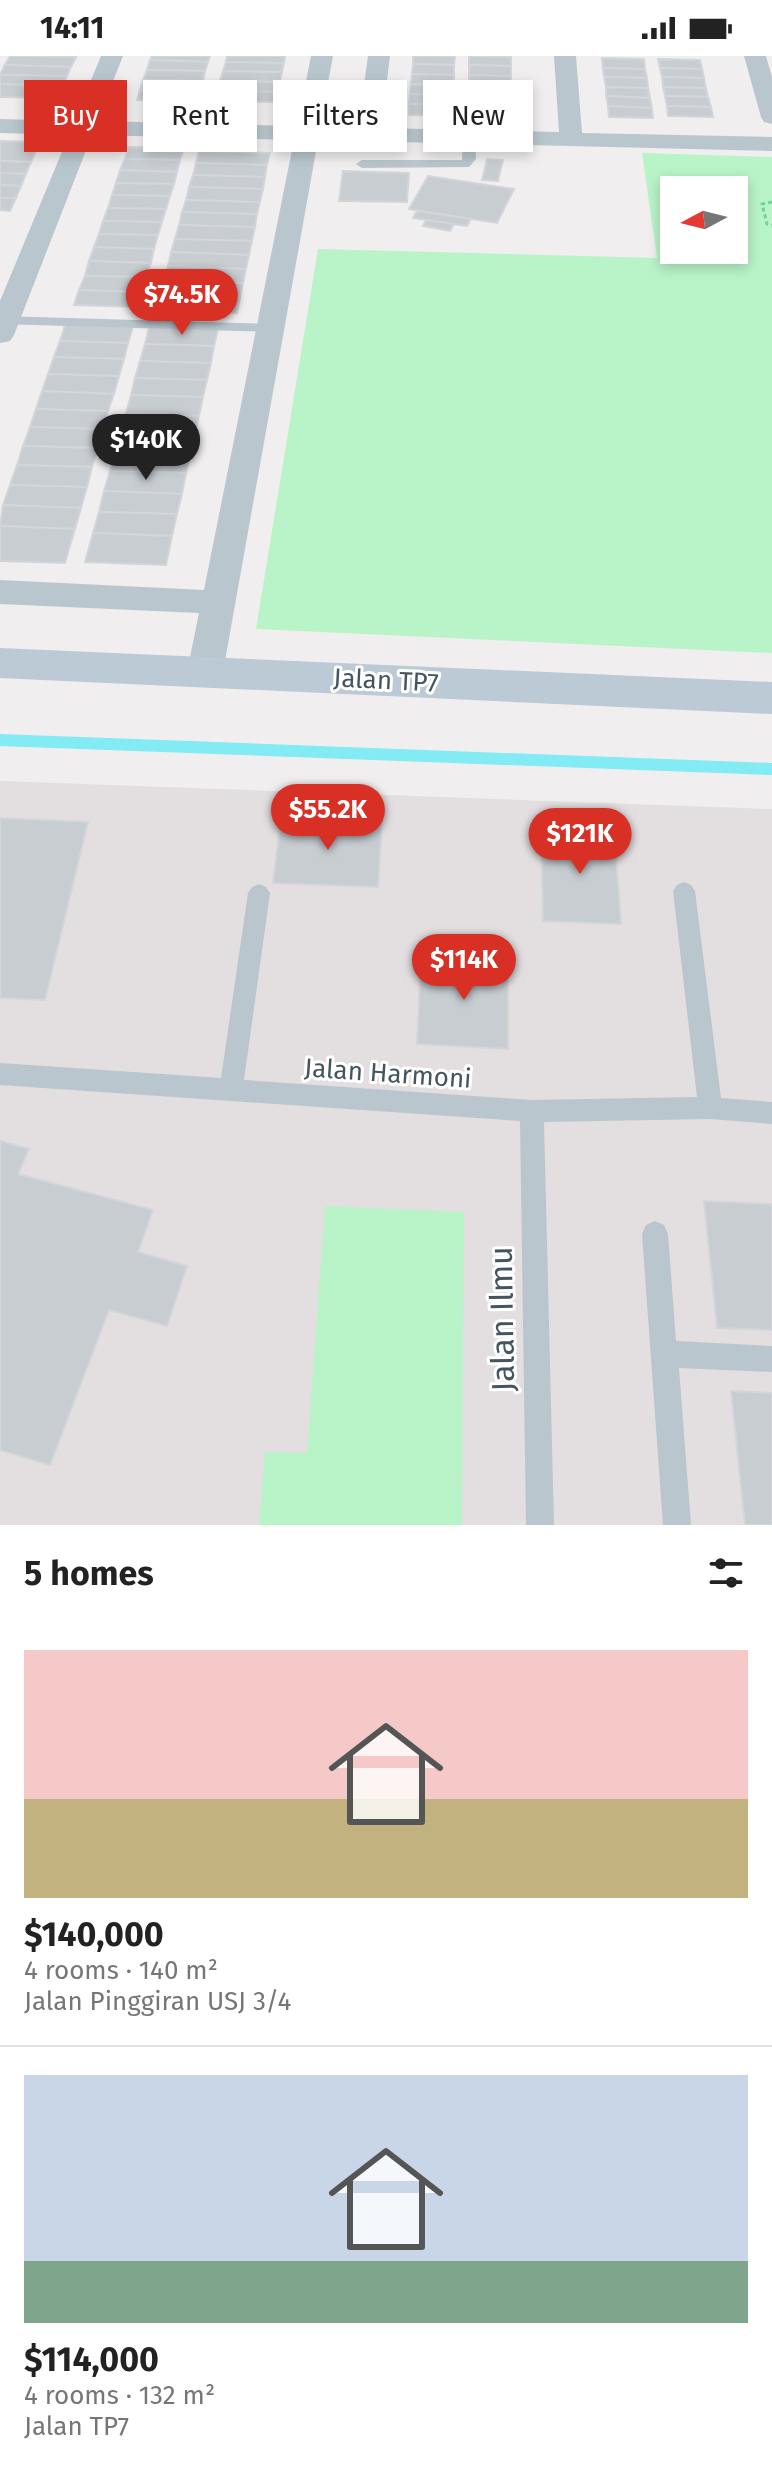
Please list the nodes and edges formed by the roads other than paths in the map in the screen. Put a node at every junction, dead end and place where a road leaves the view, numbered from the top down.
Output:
1 (112, 56) edge
2 (322, 56) edge
3 (379, 56) edge
4 (565, 56) edge
5 (755, 56) edge
6 (102, 80) edge
7 (317, 80) edge
8 (376, 80) edge
9 (772, 117) edge
10 (0, 126) edge
11 (24, 127) edge
12 (127, 129) edge
13 (273, 132) edge
14 (533, 138) edge
15 (571, 139) junction
16 (772, 144) edge
17 (73, 152) edge
18 (303, 152) edge
19 (470, 152) edge
20 (362, 164) dead end
21 (2, 325) edge
22 (270, 328) junction
23 (0, 592) edge
24 (217, 602) junction
25 (0, 663) edge
26 (205, 672) junction
27 (772, 698) edge
28 (684, 891) dead end
29 (259, 893) dead end
30 (0, 1074) edge
31 (231, 1090) junction
32 (710, 1108) junction
33 (532, 1111) junction
34 (772, 1113) edge
35 (655, 1234) dead end
36 (664, 1354) junction
37 (772, 1359) edge
38 (540, 1525) edge
39 (677, 1525) edge

1 - 6 street
2 - 7 street
3 - 8 street
4 - 15 street
5 - 9 street
10 - 11 street
12 - 13 street
14 - 15 street
15 - 16 street
17 - 21 street
18 - 22 street
19 - 20 lane
21 - 22 lane
22 - 24 street
23 - 24 street
24 - 26 street
25 - 26 street, Jalan TP7
26 - 27 street, Jalan TP7
28 - 32 lane
29 - 31 lane
30 - 31 lane, Jalan Harmoni
31 - 33 lane, Jalan Harmoni
32 - 33 lane, Jalan Harmoni
32 - 34 lane, Jalan Harmoni
33 - 38 lane, Jalan Ilmu
35 - 36 lane
36 - 37 lane
36 - 39 lane

